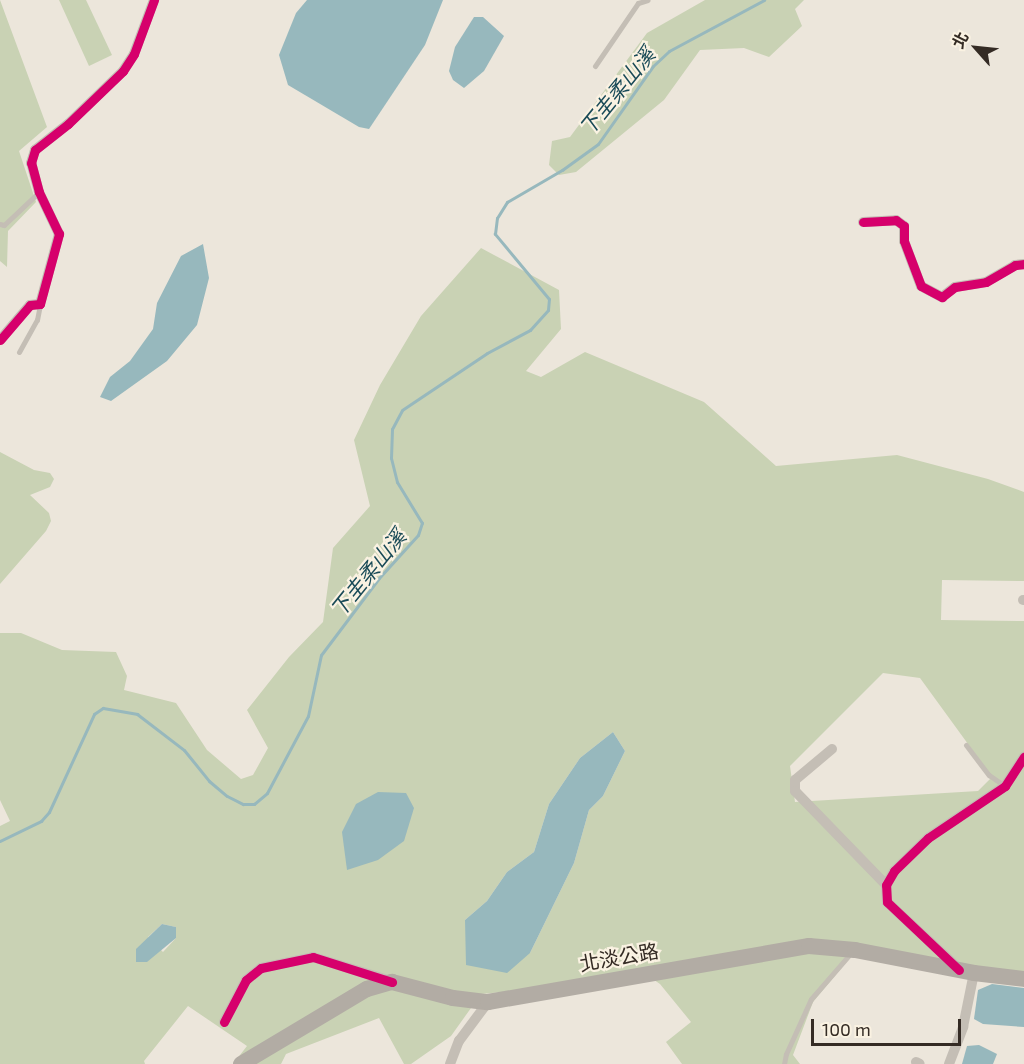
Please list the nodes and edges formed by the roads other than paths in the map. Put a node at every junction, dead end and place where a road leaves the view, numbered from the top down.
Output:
1 (154, 0) edge
2 (648, 0) edge
3 (595, 66) dead end
4 (39, 192) junction
5 (863, 222) dead end
6 (0, 224) edge
7 (1024, 264) edge
8 (40, 304) junction
9 (0, 340) edge
10 (19, 352) dead end
11 (966, 745) dead end
12 (832, 749) dead end
13 (1024, 757) edge
14 (1005, 786) junction
15 (886, 885) junction
16 (855, 950) junction
17 (967, 971) junction
18 (1024, 979) edge
19 (392, 982) junction
20 (488, 1002) junction
21 (224, 1022) dead end
22 (242, 1064) edge
23 (450, 1064) edge
24 (784, 1064) edge
25 (949, 1064) edge

1 - 4 street
2 - 3 lane
4 - 6 lane
4 - 8 street
5 - 7 street
8 - 9 street
8 - 10 lane
11 - 14 lane
12 - 15 street
13 - 14 street
14 - 15 street
15 - 17 street
16 - 17 main road, 北淡公路
16 - 20 main road, 北淡公路
16 - 24 lane
17 - 18 main road, 北淡公路
17 - 25 street
19 - 20 main road, 北淡公路
19 - 21 street
19 - 22 main road
20 - 23 street

